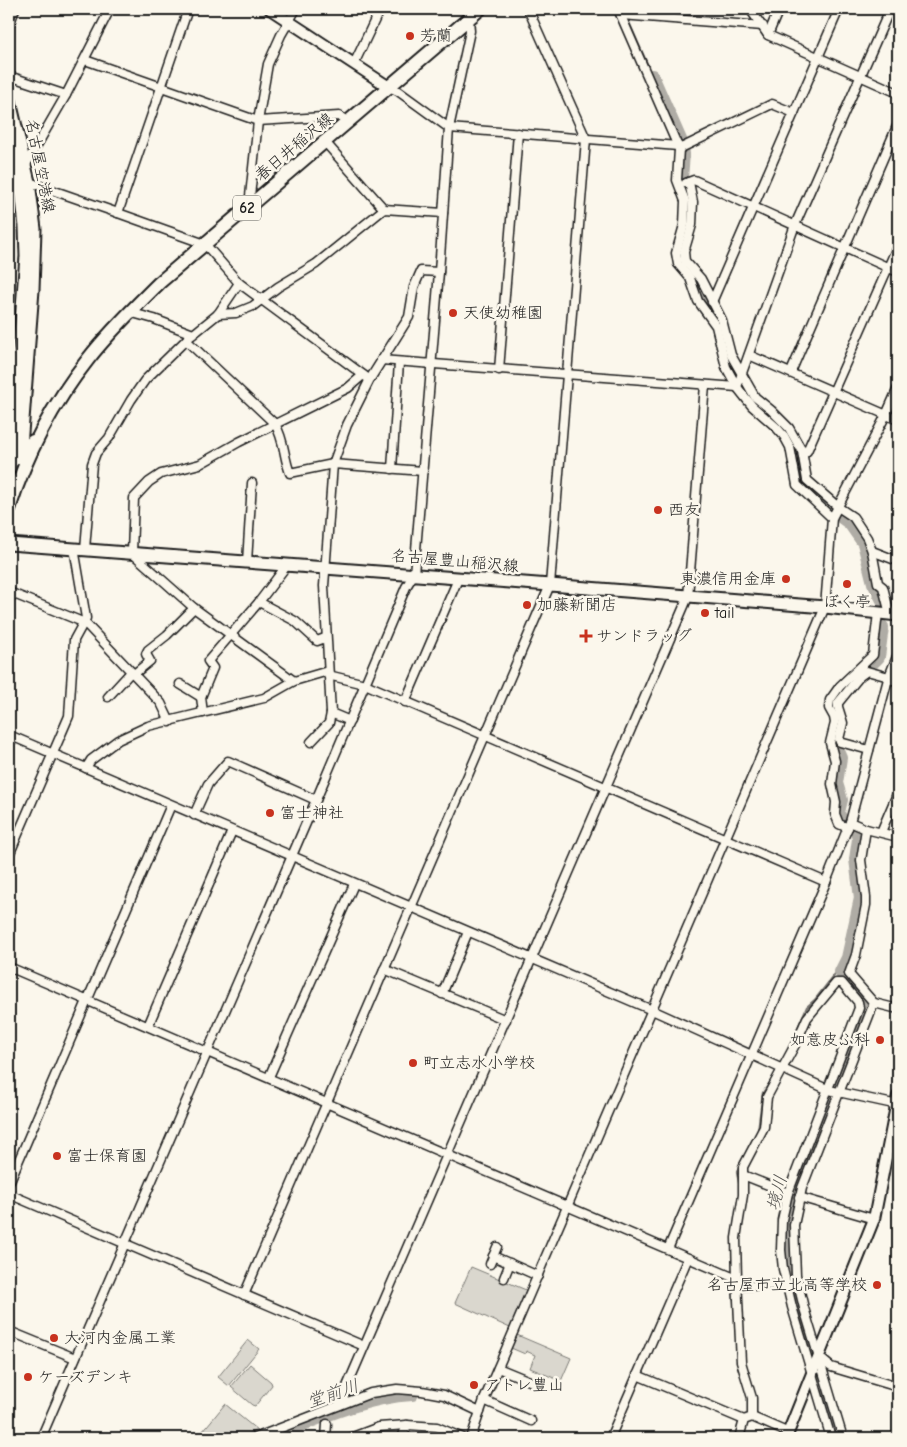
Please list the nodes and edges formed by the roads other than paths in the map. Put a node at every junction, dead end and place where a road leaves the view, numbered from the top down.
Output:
1 (15, 9) edge
2 (110, 9) edge
3 (188, 9) edge
4 (270, 9) edge
5 (296, 9) edge
6 (380, 9) edge
7 (480, 9) edge
8 (528, 9) edge
9 (750, 9) edge
10 (779, 9) edge
11 (839, 9) edge
12 (890, 9) edge
13 (620, 13) edge
14 (469, 19) junction
15 (289, 22) junction
16 (9, 26) edge
17 (763, 26) junction
18 (768, 35) junction
19 (818, 58) junction
20 (85, 60) junction
21 (354, 64) junction
22 (9, 76) edge
23 (860, 76) junction
24 (389, 86) junction
25 (161, 87) junction
26 (898, 93) edge
27 (66, 96) junction
28 (9, 97) edge
29 (794, 113) junction
30 (258, 121) junction
31 (349, 122) junction
32 (898, 124) edge
33 (449, 128) junction
34 (518, 133) junction
35 (9, 136) edge
36 (586, 139) junction
37 (325, 142) junction
38 (681, 147) junction
39 (25, 166) junction
40 (19, 179) edge
41 (684, 184) junction
42 (252, 203) junction
43 (754, 206) junction
44 (384, 209) junction
45 (118, 212) junction
46 (443, 213) junction
47 (795, 225) junction
48 (205, 244) junction
49 (898, 245) edge
50 (845, 248) junction
51 (888, 267) junction
52 (439, 272) junction
53 (898, 272) edge
54 (238, 283) junction
55 (262, 299) junction
56 (712, 302) junction
57 (129, 312) junction
58 (218, 314) junction
59 (193, 334) junction
60 (186, 340) junction
61 (14, 351) edge
62 (749, 355) junction
63 (381, 360) junction
64 (399, 362) junction
65 (430, 365) junction
66 (499, 370) junction
67 (791, 372) junction
68 (567, 375) junction
69 (366, 377) junction
70 (740, 381) junction
71 (705, 385) junction
72 (898, 388) edge
73 (834, 391) junction
74 (886, 414) junction
75 (898, 420) edge
76 (275, 424) junction
77 (41, 432) junction
78 (21, 454) junction
79 (802, 455) junction
80 (333, 464) junction
81 (9, 466) edge
82 (392, 469) junction
83 (423, 471) junction
84 (18, 482) junction
85 (252, 483) dead end
86 (9, 509) edge
87 (835, 512) junction
88 (9, 544) edge
89 (80, 548) junction
90 (872, 550) junction
91 (132, 553) junction
92 (898, 561) edge
93 (247, 562) junction
94 (287, 565) junction
95 (325, 568) junction
96 (414, 574) junction
97 (458, 579) junction
98 (550, 585) junction
99 (9, 592) edge
100 (688, 596) junction
101 (260, 602) junction
102 (825, 607) junction
103 (194, 608) junction
104 (878, 613) junction
105 (894, 614) edge
106 (85, 623) junction
107 (232, 636) junction
108 (325, 638) junction
109 (898, 654) edge
110 (132, 673) junction
111 (328, 673) junction
112 (889, 678) junction
113 (294, 681) junction
114 (898, 681) edge
115 (180, 684) dead end
116 (365, 684) junction
117 (108, 697) dead end
118 (201, 697) junction
119 (405, 702) junction
120 (203, 713) junction
121 (331, 713) junction
122 (350, 721) junction
123 (170, 722) junction
124 (9, 736) edge
125 (484, 736) junction
126 (312, 742) dead end
127 (869, 750) junction
128 (53, 754) junction
129 (86, 768) junction
130 (607, 787) junction
131 (898, 792) edge
132 (316, 800) junction
133 (171, 805) junction
134 (194, 815) junction
135 (849, 825) junction
136 (866, 829) junction
137 (232, 831) junction
138 (882, 832) junction
139 (898, 837) edge
140 (726, 838) junction
141 (9, 855) edge
142 (291, 857) junction
143 (826, 882) junction
144 (354, 884) junction
145 (410, 908) junction
146 (468, 932) junction
147 (532, 959) junction
148 (9, 966) edge
149 (384, 970) junction
150 (442, 994) junction
151 (87, 1000) junction
152 (874, 1003) junction
153 (898, 1009) edge
154 (652, 1010) junction
155 (506, 1020) junction
156 (148, 1026) junction
157 (207, 1051) junction
158 (751, 1055) junction
159 (783, 1068) junction
160 (269, 1077) junction
161 (834, 1091) junction
162 (898, 1102) edge
163 (326, 1103) junction
164 (448, 1154) junction
165 (743, 1175) junction
166 (9, 1184) edge
167 (788, 1193) junction
168 (9, 1194) edge
169 (799, 1197) junction
170 (568, 1207) junction
171 (874, 1219) junction
172 (125, 1243) junction
173 (497, 1248) dead end
174 (668, 1249) junction
175 (493, 1256) junction
176 (517, 1257) dead end
177 (688, 1258) junction
178 (490, 1264) dead end
179 (512, 1264) junction
180 (538, 1276) junction
181 (504, 1278) dead end
182 (737, 1282) junction
183 (787, 1285) junction
184 (244, 1294) junction
185 (9, 1331) edge
186 (364, 1346) junction
187 (75, 1358) junction
188 (816, 1365) junction
189 (498, 1368) junction
190 (637, 1375) junction
191 (537, 1384) dead end
192 (898, 1387) edge
193 (484, 1400) junction
194 (339, 1405) junction
195 (480, 1412) junction
196 (752, 1417) junction
197 (744, 1420) junction
198 (531, 1421) dead end
199 (326, 1424) dead end
200 (407, 1425) junction
201 (788, 1435) edge
202 (41, 1438) edge
203 (255, 1438) edge
204 (326, 1438) edge
205 (350, 1438) edge
206 (402, 1438) edge
207 (464, 1438) edge
208 (470, 1438) edge
209 (610, 1438) edge
210 (739, 1438) edge
211 (831, 1438) edge
212 (843, 1438) edge

1 - 16 street
2 - 20 street
3 - 25 street
4 - 15 street
5 - 15 street
6 - 21 street
7 - 14 main road, 春日井稲沢線 / 62
8 - 36 street
9 - 17 street
10 - 18 street
11 - 19 street
12 - 23 street
13 - 17 street
13 - 38 street
14 - 24 main road, 春日井稲沢線 / 62
14 - 33 street
15 - 21 street
15 - 30 street
17 - 18 street
18 - 19 street
19 - 23 street
19 - 29 street
20 - 25 street
20 - 27 street
21 - 24 street
22 - 27 street
23 - 26 street
23 - 47 street
24 - 31 main road, 春日井稲沢線 / 62
24 - 33 street
25 - 30 street
25 - 45 street
27 - 39 street
28 - 39 main road, 名古屋空港線
29 - 38 street
29 - 43 street
30 - 31 street
30 - 42 street
31 - 37 main road, 春日井稲沢線 / 62
32 - 50 street
33 - 34 street
33 - 46 street
34 - 36 street
34 - 66 street
35 - 40 main road, 名古屋空港線
36 - 38 street
36 - 68 street
37 - 42 main road, 春日井稲沢線 / 62
37 - 44 street
38 - 41 street
39 - 40 main road, 名古屋空港線
40 - 45 street
40 - 61 main road, 名古屋空港線
40 - 78 main road, 名古屋空港線
41 - 43 street
41 - 56 street
41 - 70 street
42 - 48 main road, 春日井稲沢線 / 62
43 - 47 street
43 - 56 street
44 - 46 street
44 - 55 street
45 - 48 street
46 - 52 street
47 - 50 street
47 - 62 street
48 - 54 street
48 - 57 main road, 春日井稲沢線 / 62
49 - 51 street
50 - 51 street
50 - 67 street
51 - 53 street
51 - 73 street
52 - 63 street
52 - 65 street
54 - 55 street
54 - 58 street
55 - 58 street
55 - 69 street
56 - 70 street
57 - 59 street
57 - 77 main road, 春日井稲沢線 / 62
58 - 59 street
59 - 60 street
60 - 76 street
60 - 89 street
61 - 81 main road, 名古屋空港線
62 - 67 street
62 - 70 street
63 - 64 street
63 - 69 street
64 - 65 street
64 - 82 street
65 - 66 street
65 - 83 street
66 - 68 street
67 - 73 street
68 - 71 street
68 - 98 street
69 - 76 street
69 - 80 street
70 - 71 street
70 - 79 street
70 - 87 street
71 - 100 street
72 - 74 street
73 - 74 street
73 - 79 street
74 - 75 street
74 - 87 street
76 - 80 street
76 - 91 street
77 - 78 main road, 春日井稲沢線 / 62
77 - 84 main road, 春日井稲沢線 / 62
78 - 81 main road, 春日井稲沢線 / 62
78 - 84 main road, 名古屋空港線
79 - 87 street
80 - 82 street
80 - 95 street
82 - 83 street
83 - 96 street
84 - 86 main road, 春日井稲沢線 / 62
85 - 93 street
87 - 90 street
87 - 102 street
88 - 89 main road, 名古屋豊山稲沢線
89 - 91 main road, 名古屋豊山稲沢線
89 - 106 street
90 - 92 street
90 - 105 street
91 - 93 main road, 名古屋豊山稲沢線
91 - 103 street
93 - 94 main road, 名古屋豊山稲沢線
94 - 95 main road, 名古屋豊山稲沢線
94 - 101 street
95 - 96 main road, 名古屋豊山稲沢線
95 - 108 street
96 - 97 main road, 名古屋豊山稲沢線
96 - 116 street
97 - 98 main road, 名古屋豊山稲沢線
97 - 119 street
98 - 100 main road, 名古屋豊山稲沢線
98 - 125 street
99 - 106 street
100 - 102 main road, 名古屋豊山稲沢線
100 - 130 street
101 - 107 street
101 - 108 street
102 - 104 main road, 名古屋豊山稲沢線
102 - 140 street
103 - 107 street
103 - 110 street
104 - 105 main road, 名古屋豊山稲沢線
104 - 135 street
106 - 110 street
106 - 128 street
107 - 113 street
107 - 118 street
108 - 111 street
109 - 112 street
110 - 117 street
110 - 123 street
111 - 113 street
111 - 116 street
111 - 121 street
112 - 114 street
112 - 127 street
112 - 127 street
113 - 120 street
115 - 118 street
116 - 119 street
116 - 122 street
118 - 120 street
119 - 125 street
120 - 123 street
121 - 122 street
121 - 126 street
122 - 132 street
123 - 129 street
124 - 128 street
125 - 130 street
125 - 145 street
127 - 135 street
128 - 129 street
128 - 141 street
129 - 133 street
130 - 140 street
130 - 147 street
131 - 138 street
132 - 134 street
132 - 142 street
133 - 134 street
133 - 151 street
134 - 137 street
135 - 136 street
135 - 143 street
136 - 138 street
136 - 152 street
137 - 142 street
137 - 156 street
138 - 139 street
140 - 143 street
140 - 154 street
142 - 144 street
142 - 157 street
143 - 158 street
144 - 145 street
144 - 160 street
145 - 146 street
145 - 149 street
146 - 147 street
146 - 150 street
147 - 154 street
147 - 155 street
148 - 151 street
149 - 150 street
149 - 163 street
150 - 155 street
151 - 156 street
151 - 166 street
152 - 153 street
152 - 161 street
154 - 158 street
154 - 170 street
155 - 164 street
156 - 157 street
157 - 160 street
157 - 172 street
158 - 159 street
158 - 174 street
159 - 161 street
159 - 161 street
159 - 165 street
160 - 163 street
161 - 162 street
161 - 167 street
161 - 169 street
162 - 171 street
163 - 164 street
163 - 184 street
164 - 170 street
164 - 186 street
165 - 167 street
165 - 182 street
167 - 183 street
168 - 172 street
169 - 171 street
169 - 188 street
170 - 174 street
170 - 180 street
171 - 188 street
172 - 184 street
172 - 187 street
173 - 175 street
174 - 177 street
175 - 178 street
175 - 179 street
176 - 179 street
177 - 182 street
177 - 190 street
179 - 180 street
179 - 181 street
180 - 189 street
182 - 183 street
182 - 196 street
183 - 188 street
184 - 186 street
185 - 187 street
186 - 194 street
187 - 202 street
188 - 192 street
188 - 201 street
188 - 211 street
188 - 212 street
189 - 191 street
189 - 193 street
190 - 197 street
190 - 209 street
193 - 195 street
193 - 198 street
194 - 195 street
194 - 203 street
195 - 208 street
196 - 197 street
196 - 201 street
197 - 210 street
199 - 204 street
200 - 205 street
200 - 206 street
200 - 207 street

